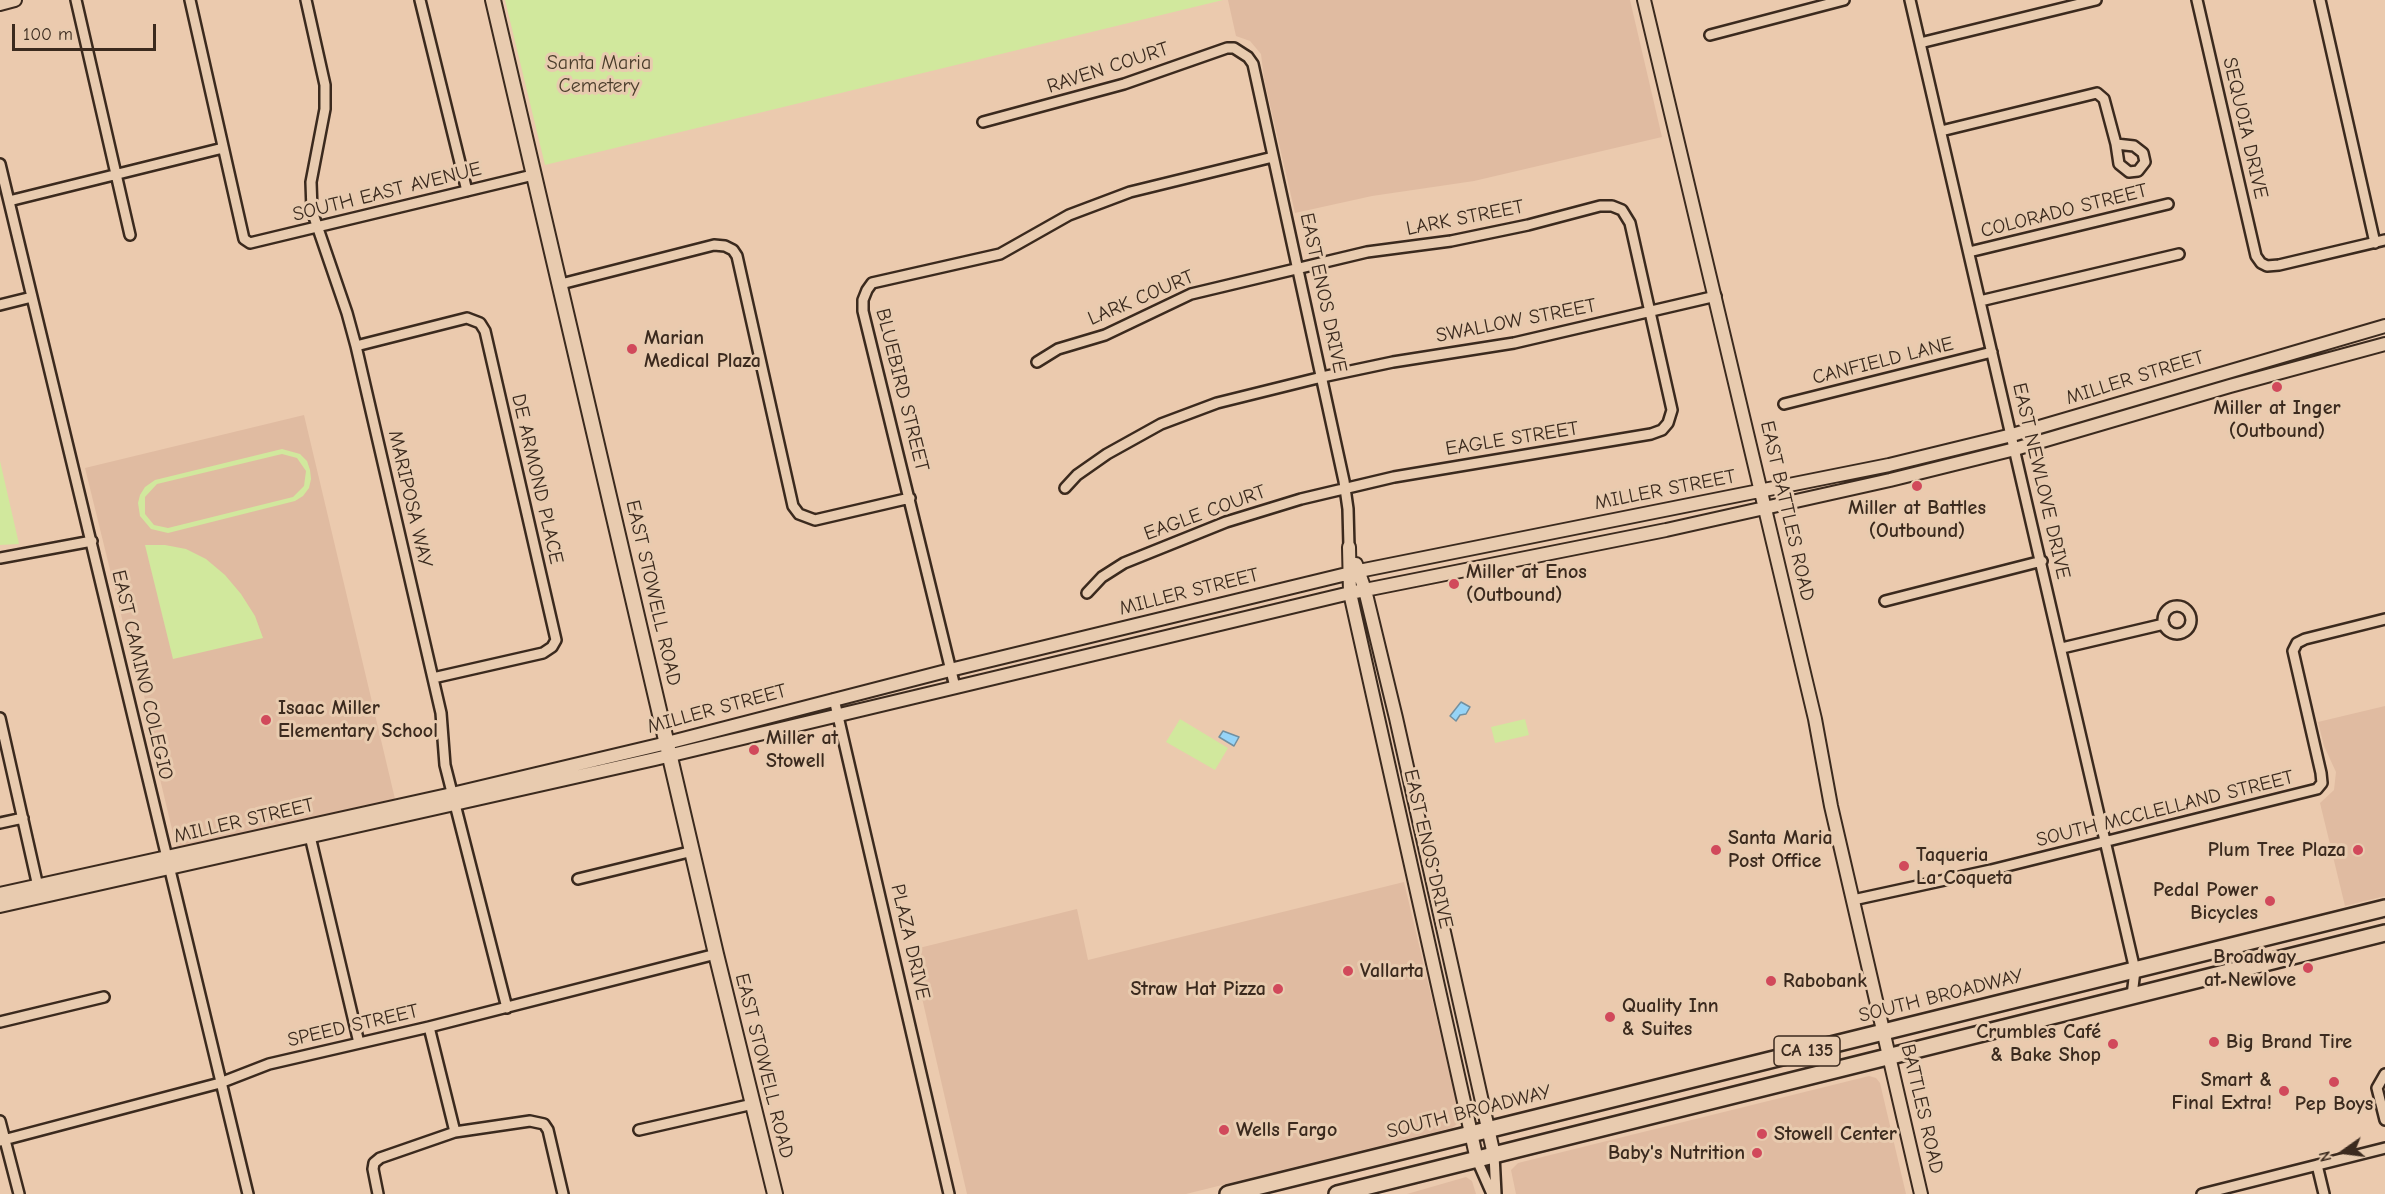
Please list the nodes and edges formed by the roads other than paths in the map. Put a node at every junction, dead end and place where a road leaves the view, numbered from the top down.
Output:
1 (15, 0) edge
2 (76, 0) edge
3 (190, 0) edge
4 (306, 0) edge
5 (420, 0) edge
6 (494, 0) edge
7 (1644, 0) edge
8 (1844, 0) edge
9 (1910, 0) edge
10 (2096, 0) edge
11 (2197, 0) edge
12 (2320, 0) edge
13 (0, 4) edge
14 (1710, 35) dead end
15 (1920, 43) junction
16 (1242, 52) joint
17 (983, 122) dead end
18 (1941, 131) junction
19 (2116, 144) dead end
20 (224, 148) junction
21 (1273, 157) junction
22 (0, 164) edge
23 (116, 174) junction
24 (533, 175) junction
25 (467, 191) junction
26 (9, 201) junction
27 (2168, 204) dead end
28 (317, 228) junction
29 (130, 235) dead end
30 (2385, 240) edge
31 (2375, 243) junction
32 (1969, 252) junction
33 (2179, 254) dead end
34 (1298, 267) junction
35 (561, 284) junction
36 (1716, 296) junction
37 (32, 297) junction
38 (1980, 301) junction
39 (0, 305) edge
40 (1650, 311) junction
41 (2385, 326) edge
42 (2385, 344) edge
43 (356, 346) junction
44 (1992, 352) junction
45 (1037, 362) dead end
46 (1322, 376) junction
47 (1784, 404) dead end
48 (2012, 435) junction
49 (2015, 449) junction
50 (1065, 488) dead end
51 (1345, 488) junction
52 (1761, 491) junction
53 (910, 498) junction
54 (1765, 508) junction
55 (92, 541) junction
56 (1349, 547) joint
57 (0, 558) edge
58 (2042, 561) junction
59 (1354, 572) junction
60 (1365, 590) junction
61 (1087, 592) dead end
62 (1350, 593) junction
63 (1885, 601) dead end
64 (2385, 619) edge
65 (2164, 624) dead end
66 (2062, 648) junction
67 (950, 670) junction
68 (433, 678) junction
69 (955, 687) junction
70 (834, 699) junction
71 (838, 714) junction
72 (0, 718) edge
73 (669, 749) junction
74 (454, 799) junction
75 (23, 818) junction
76 (0, 823) edge
77 (309, 832) junction
78 (2106, 840) junction
79 (693, 851) junction
80 (168, 864) junction
81 (578, 879) dead end
82 (39, 892) junction
83 (0, 894) edge
84 (1853, 900) junction
85 (0, 906) edge
86 (2385, 908) edge
87 (2385, 933) edge
88 (716, 954) junction
89 (2135, 970) junction
90 (2150, 991) junction
91 (2132, 996) junction
92 (105, 997) dead end
93 (507, 1008) junction
94 (0, 1022) edge
95 (429, 1027) junction
96 (1884, 1032) junction
97 (359, 1043) junction
98 (1890, 1057) junction
99 (2385, 1074) edge
100 (220, 1083) junction
101 (753, 1104) junction
102 (2385, 1120) edge
103 (0, 1121) edge
104 (1488, 1129) junction
105 (639, 1130) dead end
106 (455, 1132) junction
107 (1472, 1133) junction
108 (2, 1140) edge
109 (2385, 1148) edge
110 (1494, 1155) junction
111 (1477, 1160) junction
112 (2317, 1165) junction
113 (19, 1194) edge
114 (248, 1194) edge
115 (378, 1194) edge
116 (563, 1194) edge
117 (775, 1194) edge
118 (949, 1194) edge
119 (1228, 1194) edge
120 (1337, 1194) edge
121 (1494, 1194) edge
122 (1921, 1194) edge
123 (2202, 1194) edge
124 (2324, 1194) edge

1 - 13 street
2 - 23 street
3 - 20 street
4 - 28 street, MARIPOSA WAY
5 - 25 street
6 - 24 main road, EAST STOWELL ROAD
7 - 36 street, EAST BATTLES ROAD
8 - 14 street
9 - 15 street, EAST NEWLOVE DRIVE
10 - 15 street
11 - 31 street, SEQUOIA DRIVE
12 - 31 street
15 - 18 street, EAST NEWLOVE DRIVE
16 - 17 street, RAVEN COURT
16 - 21 street, EAST ENOS DRIVE
18 - 19 street
18 - 32 street, EAST NEWLOVE DRIVE
20 - 23 street
20 - 28 street, SOUTH EAST AVENUE
21 - 34 street, EAST ENOS DRIVE
21 - 53 street, BLUEBIRD STREET
22 - 26 street, EAST CAMINO COLEGIO
23 - 26 street
23 - 29 street
24 - 25 street, SOUTH EAST AVENUE
24 - 35 main road, EAST STOWELL ROAD
25 - 28 street, SOUTH EAST AVENUE
26 - 37 street, EAST CAMINO COLEGIO
27 - 32 street, COLORADO STREET
28 - 43 street, MARIPOSA WAY
30 - 31 street
32 - 38 street, EAST NEWLOVE DRIVE
33 - 38 street
34 - 40 street, LARK STREET
34 - 45 street, LARK COURT
34 - 46 street, EAST ENOS DRIVE
35 - 53 street
35 - 73 main road, EAST STOWELL ROAD
36 - 40 street, SWALLOW STREET
36 - 52 street, EAST BATTLES ROAD
37 - 39 street
37 - 55 street, EAST CAMINO COLEGIO
38 - 44 street, EAST NEWLOVE DRIVE
40 - 46 street, SWALLOW STREET
40 - 51 street, EAGLE STREET
41 - 48 street, MILLER STREET
42 - 49 street, MILLER STREET
43 - 68 street, MARIPOSA WAY
43 - 68 street, DE ARMOND PLACE
44 - 47 street, CANFIELD LANE
44 - 48 street, EAST NEWLOVE DRIVE
46 - 50 street, SWALLOW STREET
46 - 51 street, EAST ENOS DRIVE
48 - 49 street, EAST NEWLOVE DRIVE
48 - 52 street, MILLER STREET
49 - 54 street, MILLER STREET
49 - 58 street, EAST NEWLOVE DRIVE
51 - 56 street, EAST ENOS DRIVE
51 - 61 street, EAGLE COURT
52 - 54 street, EAST BATTLES ROAD
52 - 59 street, MILLER STREET
53 - 67 street
54 - 60 street, MILLER STREET
54 - 84 street, EAST BATTLES ROAD
55 - 57 street
55 - 80 street, EAST CAMINO COLEGIO
56 - 59 street, EAST ENOS DRIVE
58 - 63 street
58 - 66 street, EAST NEWLOVE DRIVE
59 - 60 street, EAST ENOS DRIVE
59 - 62 street, EAST ENOS DRIVE
59 - 67 street, MILLER STREET
60 - 62 street, MILLER STREET
60 - 104 street, EAST ENOS DRIVE
62 - 69 street, MILLER STREET
62 - 107 street, EAST ENOS DRIVE
64 - 78 street, SOUTH MCCLELLAND STREET
65 - 66 street
66 - 78 street, EAST NEWLOVE DRIVE
67 - 69 street
67 - 70 street, MILLER STREET
68 - 74 street, MARIPOSA WAY
69 - 71 street, MILLER STREET
70 - 71 street, PLAZA DRIVE
70 - 73 street, MILLER STREET
71 - 73 street, MILLER STREET
71 - 118 street, PLAZA DRIVE
72 - 75 street
73 - 74 street, MILLER STREET
73 - 79 main road, EAST STOWELL ROAD
74 - 77 street, MILLER STREET
74 - 93 street, MARIPOSA WAY
75 - 76 street
75 - 82 street
77 - 80 street, MILLER STREET
77 - 97 street
78 - 84 street, SOUTH MCCLELLAND STREET
78 - 89 street, EAST NEWLOVE DRIVE
79 - 81 street
79 - 88 main road, EAST STOWELL ROAD
80 - 82 street, MILLER STREET
80 - 100 street, EAST CAMINO COLEGIO
82 - 83 street, MILLER STREET
82 - 85 street, MILLER STREET
84 - 96 street, EAST BATTLES ROAD
86 - 89 main road, SOUTH BROADWAY / CA 135
87 - 90 main road, CA 135
88 - 93 street, SPEED STREET
88 - 101 main road, EAST STOWELL ROAD
89 - 90 street, EAST NEWLOVE DRIVE
89 - 91 street, EAST NEWLOVE DRIVE
89 - 96 main road, SOUTH BROADWAY / CA 135
90 - 91 main road, CA 135
91 - 98 main road, CA 135
92 - 94 street
93 - 95 street, SPEED STREET
95 - 97 street, SPEED STREET
95 - 106 street
96 - 98 street, BATTLES ROAD
96 - 104 main road, SOUTH BROADWAY / CA 135
97 - 100 street, SPEED STREET
98 - 110 main road, CA 135
98 - 122 street, BATTLES ROAD
99 - 102 street
100 - 108 street, SPEED STREET
100 - 114 street, EAST CAMINO COLEGIO
101 - 105 street
101 - 117 main road, EAST STOWELL ROAD
103 - 108 street
104 - 107 main road, SOUTH BROADWAY / CA 135
104 - 110 street, EAST ENOS DRIVE
106 - 115 street
106 - 116 street
107 - 111 street, EAST ENOS DRIVE
107 - 119 main road, SOUTH BROADWAY / CA 135
108 - 113 street
109 - 112 street
110 - 111 main road, CA 135
110 - 121 street
111 - 120 main road, CA 135
111 - 121 street
112 - 123 street
112 - 124 street

